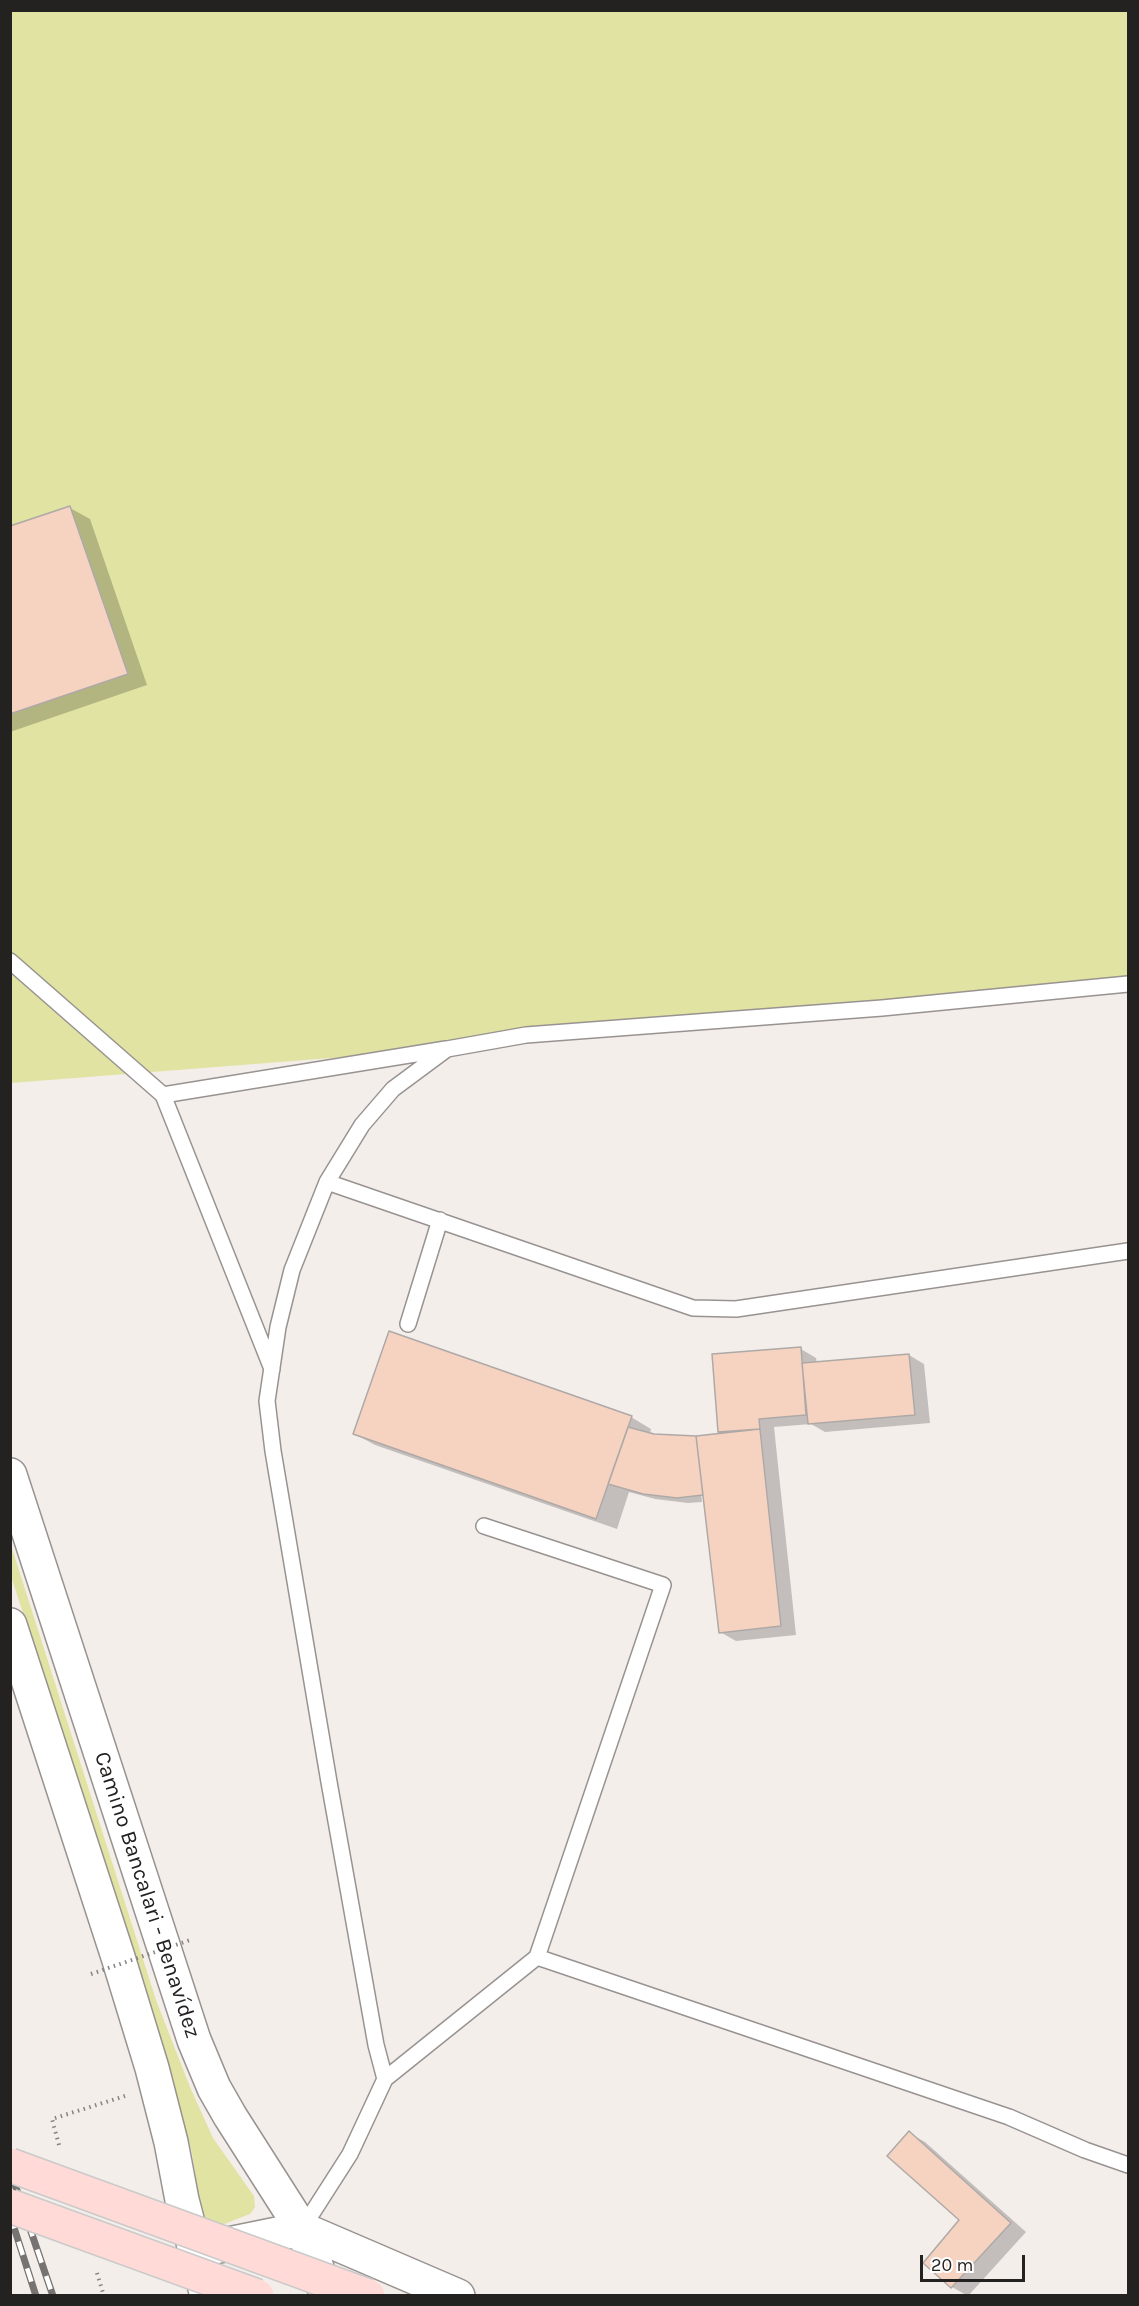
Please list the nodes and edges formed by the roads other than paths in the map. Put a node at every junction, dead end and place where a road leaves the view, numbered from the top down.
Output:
1 (10, 961) edge
2 (1128, 984) edge
3 (447, 1049) junction
4 (163, 1095) junction
5 (327, 1182) junction
6 (440, 1220) junction
7 (1128, 1251) edge
8 (408, 1324) dead end
9 (272, 1369) junction
10 (10, 1475) edge
11 (484, 1526) dead end
12 (10, 1625) edge
13 (537, 1957) junction
14 (385, 2079) junction
15 (10, 2165) edge
16 (1128, 2165) edge
17 (10, 2206) edge
18 (302, 2229) junction
19 (195, 2250) junction
20 (207, 2295) edge
21 (257, 2295) edge
22 (327, 2295) edge
23 (368, 2295) edge
24 (458, 2295) edge

1 - 4 lane
2 - 3 lane
3 - 4 lane
3 - 5 lane
4 - 9 lane
5 - 6 lane
5 - 9 lane
6 - 7 lane
6 - 8 lane
9 - 14 lane
10 - 18 main road, Camino Bancalari - Benavídez
11 - 13 lane
12 - 19 main road, Camino Bancalari - Benavídez
13 - 14 lane
13 - 16 lane
14 - 18 lane
15 - 23 main road, bridge
17 - 21 main road, bridge
18 - 19 main road
18 - 22 main road, Camino Bancalari - Benavídez
18 - 24 main road
19 - 20 main road, Camino Bancalari - Benavídez

